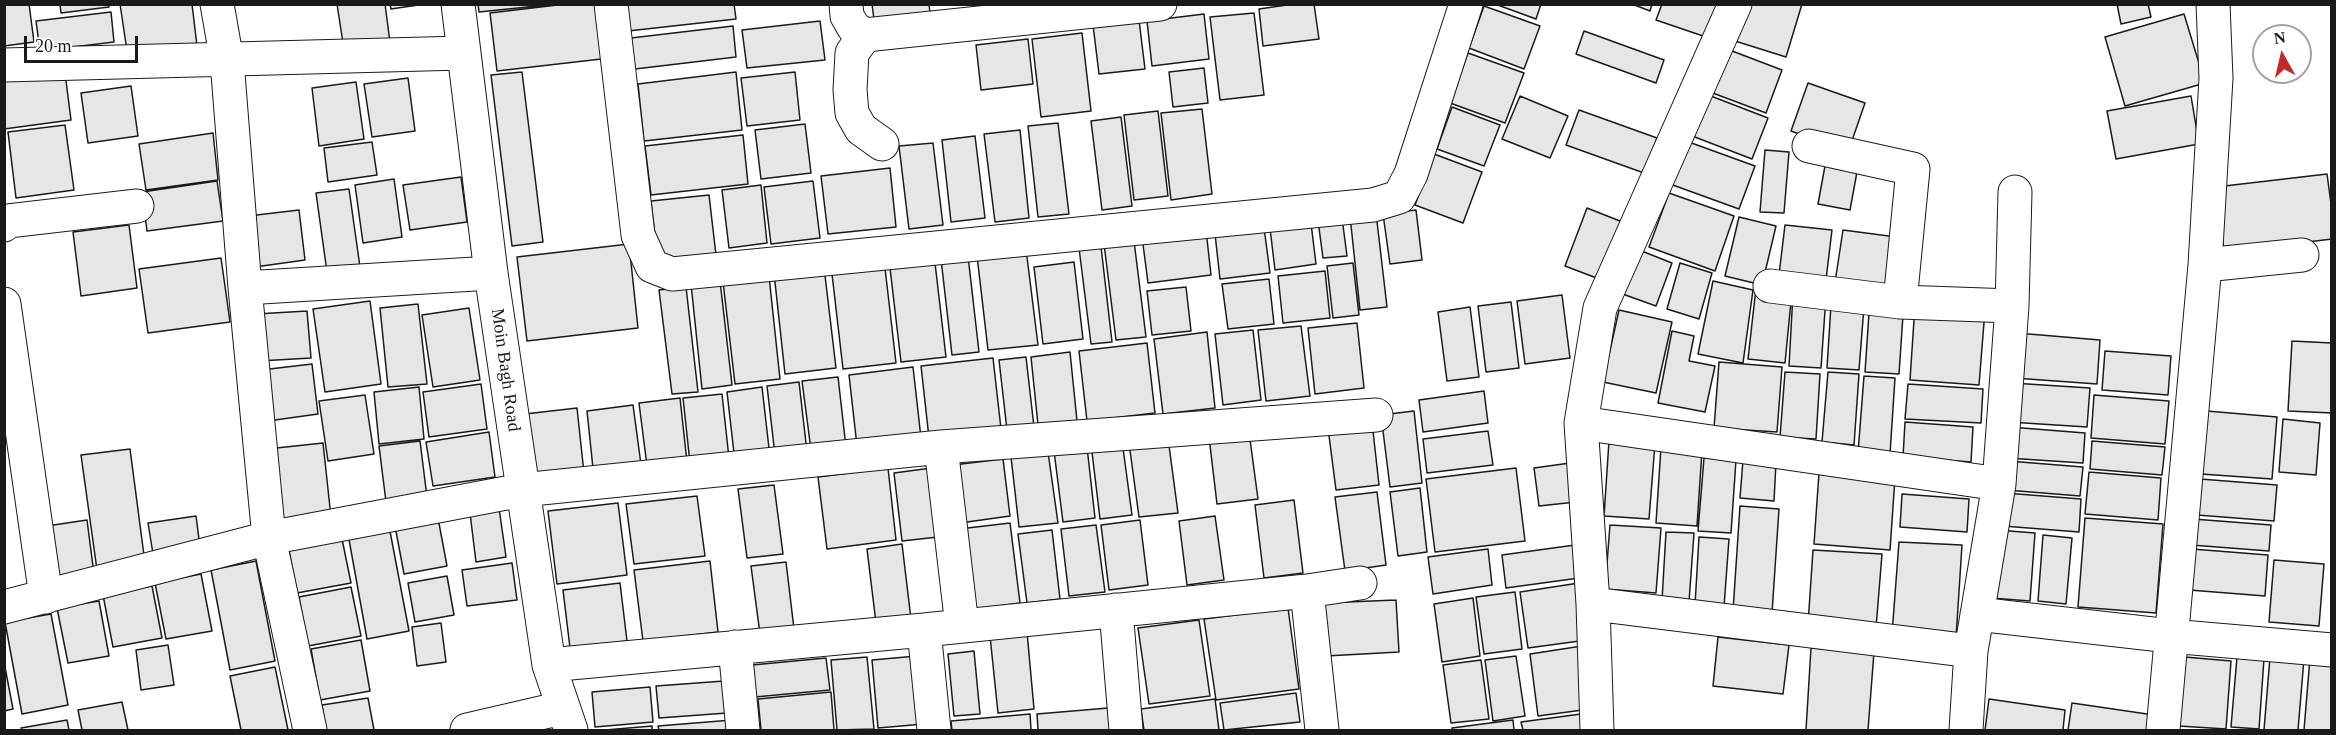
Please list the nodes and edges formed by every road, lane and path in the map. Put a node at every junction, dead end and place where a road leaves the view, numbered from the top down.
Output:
1 (217, 4) edge
2 (458, 4) edge
3 (610, 4) edge
4 (846, 4) edge
5 (1160, 4) edge
6 (1466, 4) edge
7 (1735, 4) edge
8 (2213, 4) edge
9 (865, 35) junction
10 (463, 53) junction
11 (227, 61) junction
12 (4, 65) edge
13 (882, 144) dead end
14 (1809, 146) dead end
15 (2014, 192) dead end
16 (137, 206) dead end
17 (4, 225) edge
18 (2302, 255) dead end
19 (2205, 265) junction
20 (491, 273) junction
21 (1770, 286) dead end
22 (245, 288) junction
23 (1900, 302) junction
24 (4, 304) edge
25 (2012, 306) junction
26 (1376, 415) dead end
27 (1581, 423) junction
28 (941, 447) junction
29 (1999, 484) junction
30 (522, 490) junction
31 (269, 538) junction
32 (1360, 583) dead end
33 (1307, 591) junction
34 (46, 597) junction
35 (1593, 604) junction
36 (4, 607) edge
37 (1116, 610) junction
38 (1977, 614) junction
39 (962, 626) junction
40 (924, 630) junction
41 (2170, 636) junction
42 (735, 647) junction
43 (2331, 650) edge
44 (1971, 651) junction
45 (549, 664) junction
46 (567, 719) edge
47 (310, 730) edge
48 (467, 730) edge
49 (743, 730) edge
50 (934, 730) edge
51 (1126, 730) edge
52 (1322, 730) edge
53 (1597, 730) edge
54 (1966, 730) edge
55 (2163, 730) edge

1 - 11 street
2 - 10 street, Moin Bagh Road
3 - 6 street
4 - 9 street
5 - 9 street
7 - 27 street
8 - 19 street
9 - 13 street
10 - 11 street
10 - 20 street, Moin Bagh Road
11 - 12 street
11 - 22 street
14 - 23 street
15 - 25 street
16 - 17 street
18 - 19 street
19 - 41 street
20 - 22 street
20 - 30 street, Moin Bagh Road
21 - 23 street
22 - 31 street
23 - 25 street
24 - 34 street
25 - 29 street
26 - 28 street
27 - 29 street
27 - 35 street
28 - 30 street
28 - 39 street
29 - 38 street
30 - 31 street
30 - 45 street, Moin Bagh Road
31 - 34 street
31 - 47 street
32 - 33 street
33 - 37 street
33 - 52 street
34 - 36 street
35 - 44 street
35 - 53 street
37 - 39 street
37 - 51 street
38 - 41 street
38 - 44 street
39 - 40 street
40 - 42 street
40 - 50 street
41 - 43 street
41 - 55 street
42 - 45 street
42 - 49 street
44 - 54 street
45 - 46 street, Moin Bagh Road
46 - 48 street

